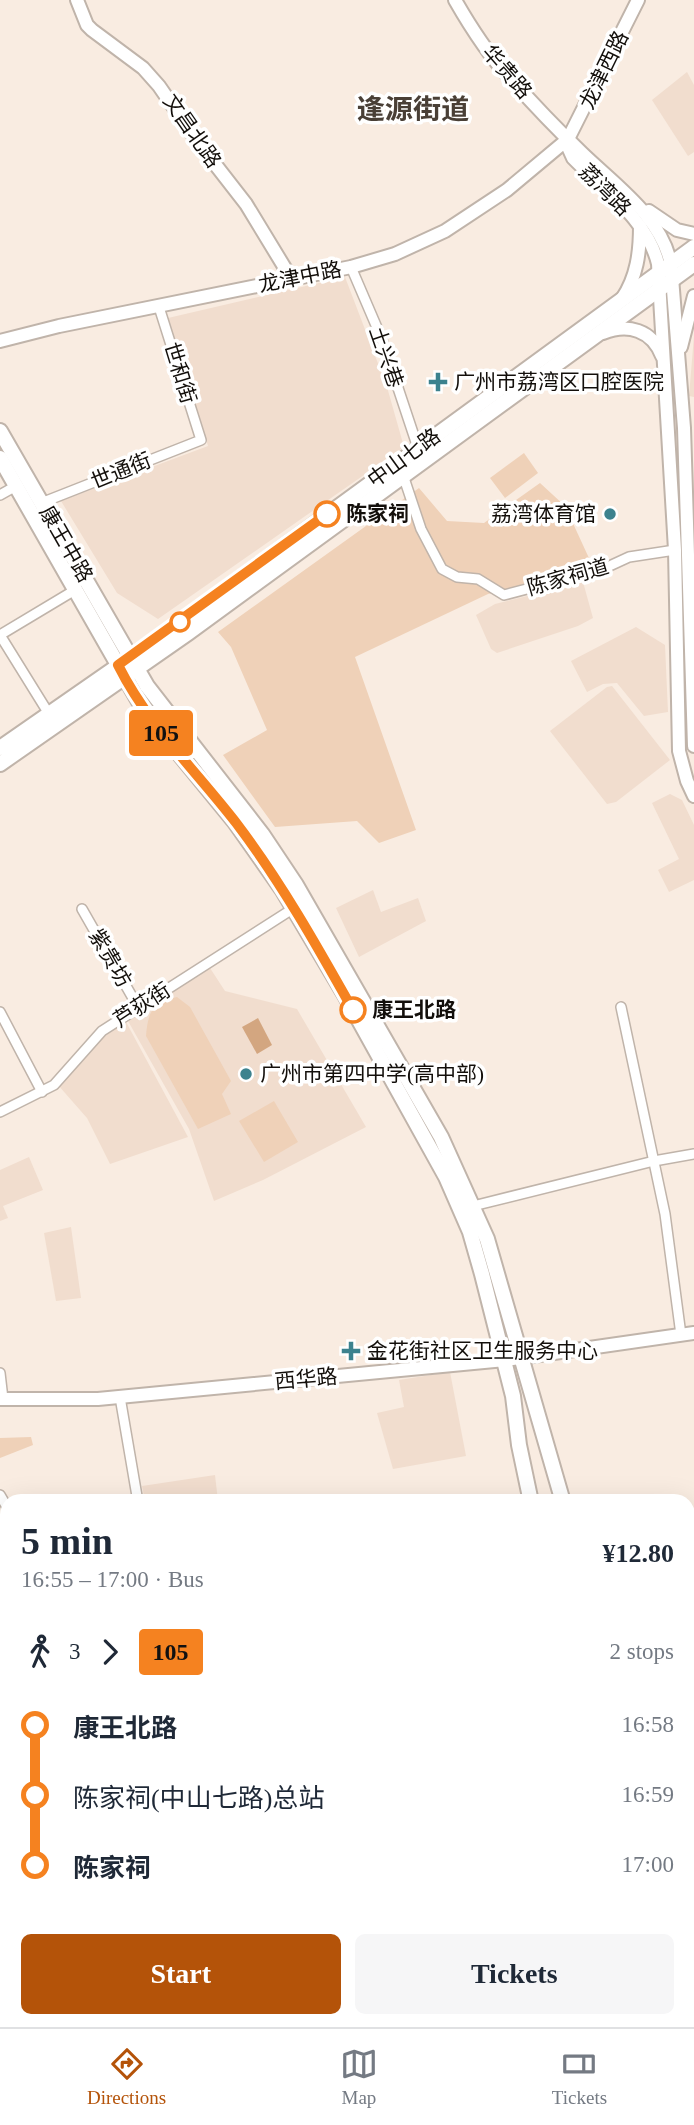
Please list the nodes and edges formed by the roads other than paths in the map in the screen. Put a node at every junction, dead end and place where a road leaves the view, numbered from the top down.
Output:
1 (77, 0) edge
2 (455, 0) edge
3 (638, 0) edge
4 (568, 139) junction
5 (624, 192) junction
6 (640, 226) junction
7 (694, 234) edge
8 (694, 247) edge
9 (694, 264) edge
10 (351, 267) junction
11 (665, 277) junction
12 (291, 278) junction
13 (694, 296) edge
14 (621, 302) junction
15 (159, 307) junction
16 (590, 339) junction
17 (0, 341) edge
18 (664, 364) junction
19 (679, 379) junction
20 (0, 431) edge
21 (201, 440) joint
22 (418, 448) junction
23 (0, 458) edge
24 (402, 475) junction
25 (16, 486) junction
26 (0, 495) edge
27 (41, 503) junction
28 (675, 550) junction
29 (75, 590) junction
30 (184, 628) junction
31 (0, 635) edge
32 (127, 667) junction
33 (49, 714) junction
34 (694, 746) edge
35 (0, 748) edge
36 (0, 764) edge
37 (694, 796) edge
38 (294, 908) junction
39 (82, 909) dead end
40 (138, 1007) junction
41 (621, 1007) dead end
42 (0, 1012) edge
43 (41, 1092) junction
44 (0, 1112) edge
45 (694, 1154) edge
46 (654, 1161) junction
47 (473, 1206) junction
48 (513, 1326) junction
49 (496, 1330) junction
50 (688, 1334) edge
51 (522, 1358) junction
52 (505, 1360) junction
53 (0, 1373) edge
54 (120, 1397) junction
55 (2, 1399) edge
56 (137, 1494) edge
57 (530, 1494) edge
58 (561, 1494) edge

1 - 12 main road, 文昌北路
2 - 4 main road, 华贵路
3 - 4 main road, 龙津西路
4 - 5 main road, 荔湾路
4 - 6 main road, 荔湾路
4 - 10 main road, 龙津中路
5 - 7 main road
5 - 11 main road, 荔湾路
6 - 11 main road, 荔湾路
6 - 14 main road
8 - 11 main road
9 - 11 main road
10 - 12 main road, 龙津中路
10 - 22 street, 土兴巷
11 - 14 main road, 中山七路
11 - 16 main road, 中山七路
11 - 18 main road, 荔湾路
11 - 19 main road, 荔湾路
12 - 15 main road, 龙津中路
13 - 19 main road
14 - 22 main road, 中山七路
15 - 17 main road, 龙津中路
15 - 21 street, 世和街
16 - 18 main road
16 - 24 main road, 中山七路
18 - 28 main road, 荔湾路
19 - 34 main road, 荔湾路
20 - 27 main road, 康王中路
21 - 27 street, 世通街
22 - 30 main road, 中山七路
23 - 25 main road, 康王中路
24 - 28 street, 陈家祠道
24 - 30 main road, 中山七路
25 - 26 street
25 - 29 main road, 康王中路
27 - 32 main road, 康王中路
28 - 37 main road, 荔湾路
29 - 31 street
29 - 32 main road, 康王中路
30 - 32 main road, 中山七路
31 - 33 street
32 - 33 main road, 中山七路
32 - 36 main road, 中山七路
32 - 38 main road
32 - 47 main road
33 - 35 main road, 中山七路
38 - 40 street, 芦荻街
38 - 49 main road
39 - 40 street, 紫贵坊
40 - 43 street, 芦荻街
41 - 46 street
42 - 43 street
43 - 44 street, 芦荻街
45 - 46 street
46 - 47 street
46 - 50 street
47 - 48 main road
48 - 49 main road
48 - 51 main road
49 - 52 main road
50 - 51 main road, 西华路
51 - 52 main road, 西华路
51 - 58 main road
52 - 54 main road, 西华路
52 - 57 main road
53 - 55 street
54 - 55 main road, 西华路
54 - 56 street

